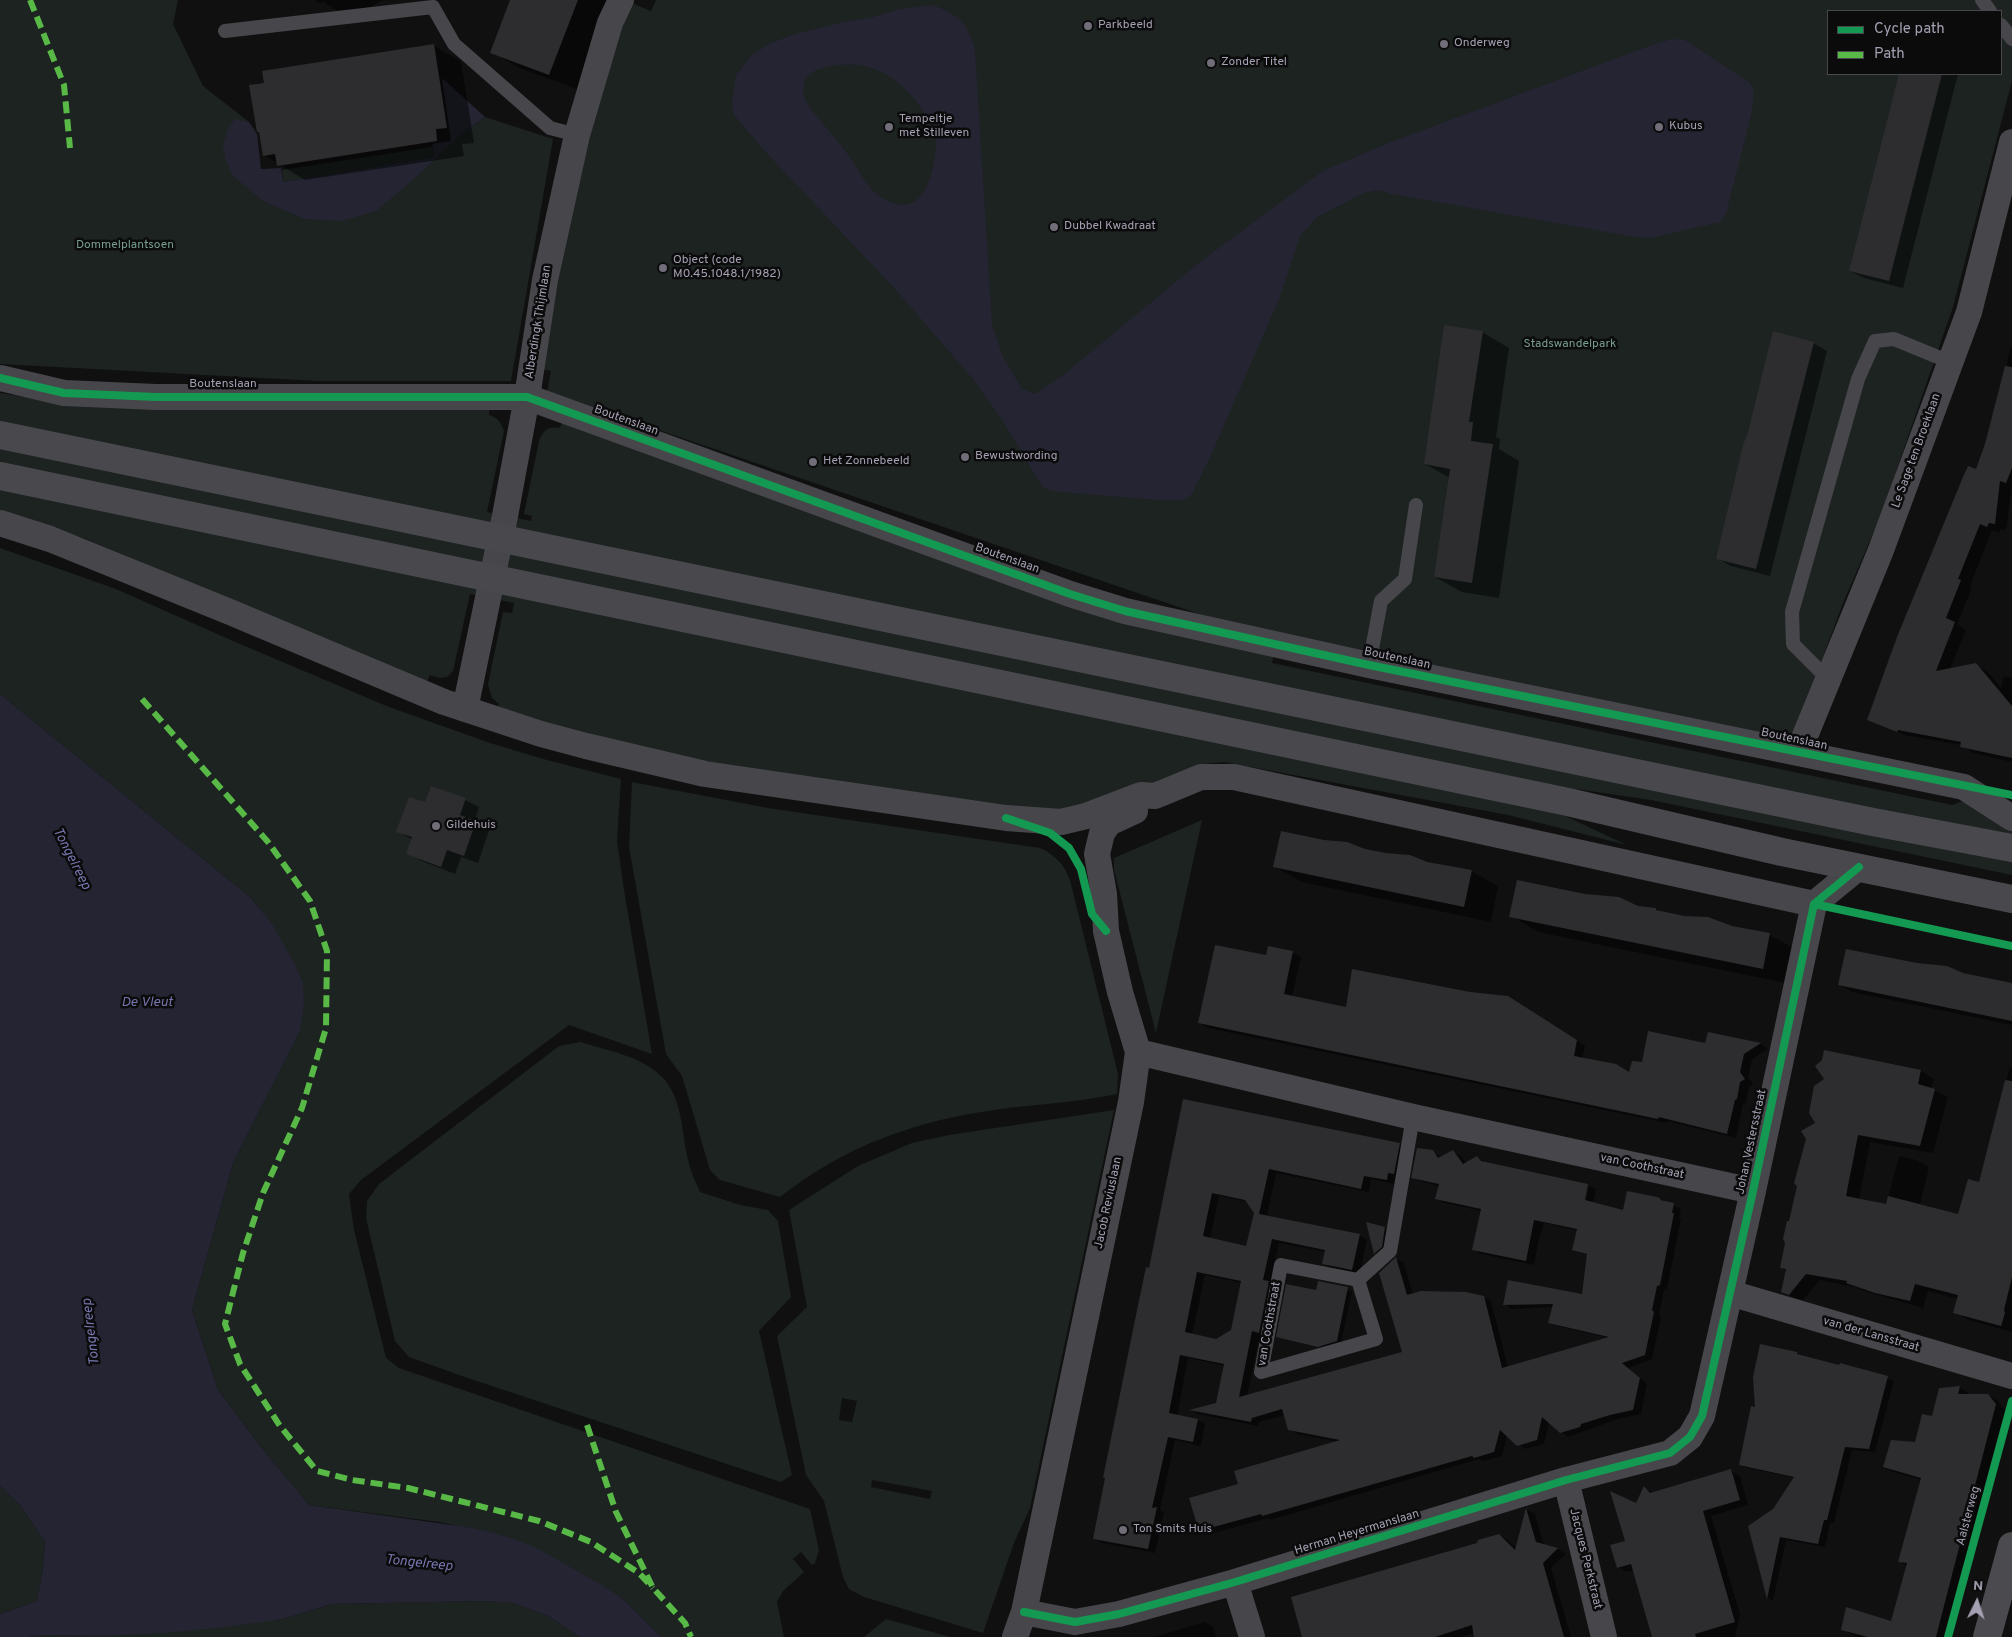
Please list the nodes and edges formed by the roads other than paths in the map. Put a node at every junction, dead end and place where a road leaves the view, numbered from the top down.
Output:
1 (621, 0) edge
2 (435, 3) edge
3 (2002, 26) edge
4 (225, 31) dead end
5 (2012, 39) edge
6 (577, 135) junction
7 (2012, 142) edge
8 (1950, 362) junction
9 (0, 378) edge
10 (527, 397) junction
11 (0, 435) edge
12 (0, 476) edge
13 (1416, 505) dead end
14 (0, 522) edge
15 (1369, 665) junction
16 (1829, 680) junction
17 (466, 708) junction
18 (1798, 753) junction
19 (1155, 796) junction
20 (2012, 818) edge
21 (2012, 848) edge
22 (1859, 867) junction
23 (2012, 899) edge
24 (1814, 904) junction
25 (1138, 1052) junction
26 (1413, 1117) junction
27 (1753, 1191) junction
28 (1358, 1280) junction
29 (1730, 1293) junction
30 (2012, 1376) edge
31 (1690, 1437) joint
32 (1566, 1480) junction
33 (2012, 1546) edge
34 (1235, 1582) junction
35 (1024, 1612) junction
36 (1015, 1637) edge
37 (1252, 1637) edge
38 (1604, 1637) edge
39 (1987, 1637) edge

1 - 6 street, Alberdingk Thijmlaan
2 - 4 lane
2 - 6 lane
3 - 5 lane
6 - 10 street, Alberdingk Thijmlaan
7 - 8 street, Le Sage ten Broeklaan
8 - 16 street, Le Sage ten Broeklaan
8 - 16 lane
9 - 10 street, Boutenslaan
10 - 15 street, Boutenslaan
10 - 17 street, Alberdingk Thijmlaan
11 - 21 main road
12 - 22 main road
13 - 15 lane, Boutenslaan
14 - 17 street
15 - 18 street, Boutenslaan
16 - 18 street, Le Sage ten Broeklaan
17 - 19 street
18 - 20 street, Boutenslaan
19 - 24 street
19 - 25 street, Jacob Reviuslaan
22 - 23 main road
22 - 24 street
24 - 27 street, Johan Vestersstraat
25 - 26 street, van Coothstraat
25 - 35 street, Jacob Reviuslaan
26 - 27 street, van Coothstraat
26 - 28 lane
27 - 29 street, Johan Vestersstraat
28 - 28 lane, van Coothstraat
29 - 30 street, van der Lansstraat
29 - 31 street, Johan Vestersstraat
31 - 32 street, Herman Heyermanslaan
32 - 34 street, Herman Heyermanslaan
32 - 38 street, Jacques Perkstraat
33 - 39 main road
34 - 35 street, Herman Heyermanslaan
34 - 37 street
35 - 36 street, Jacob Reviuslaan

